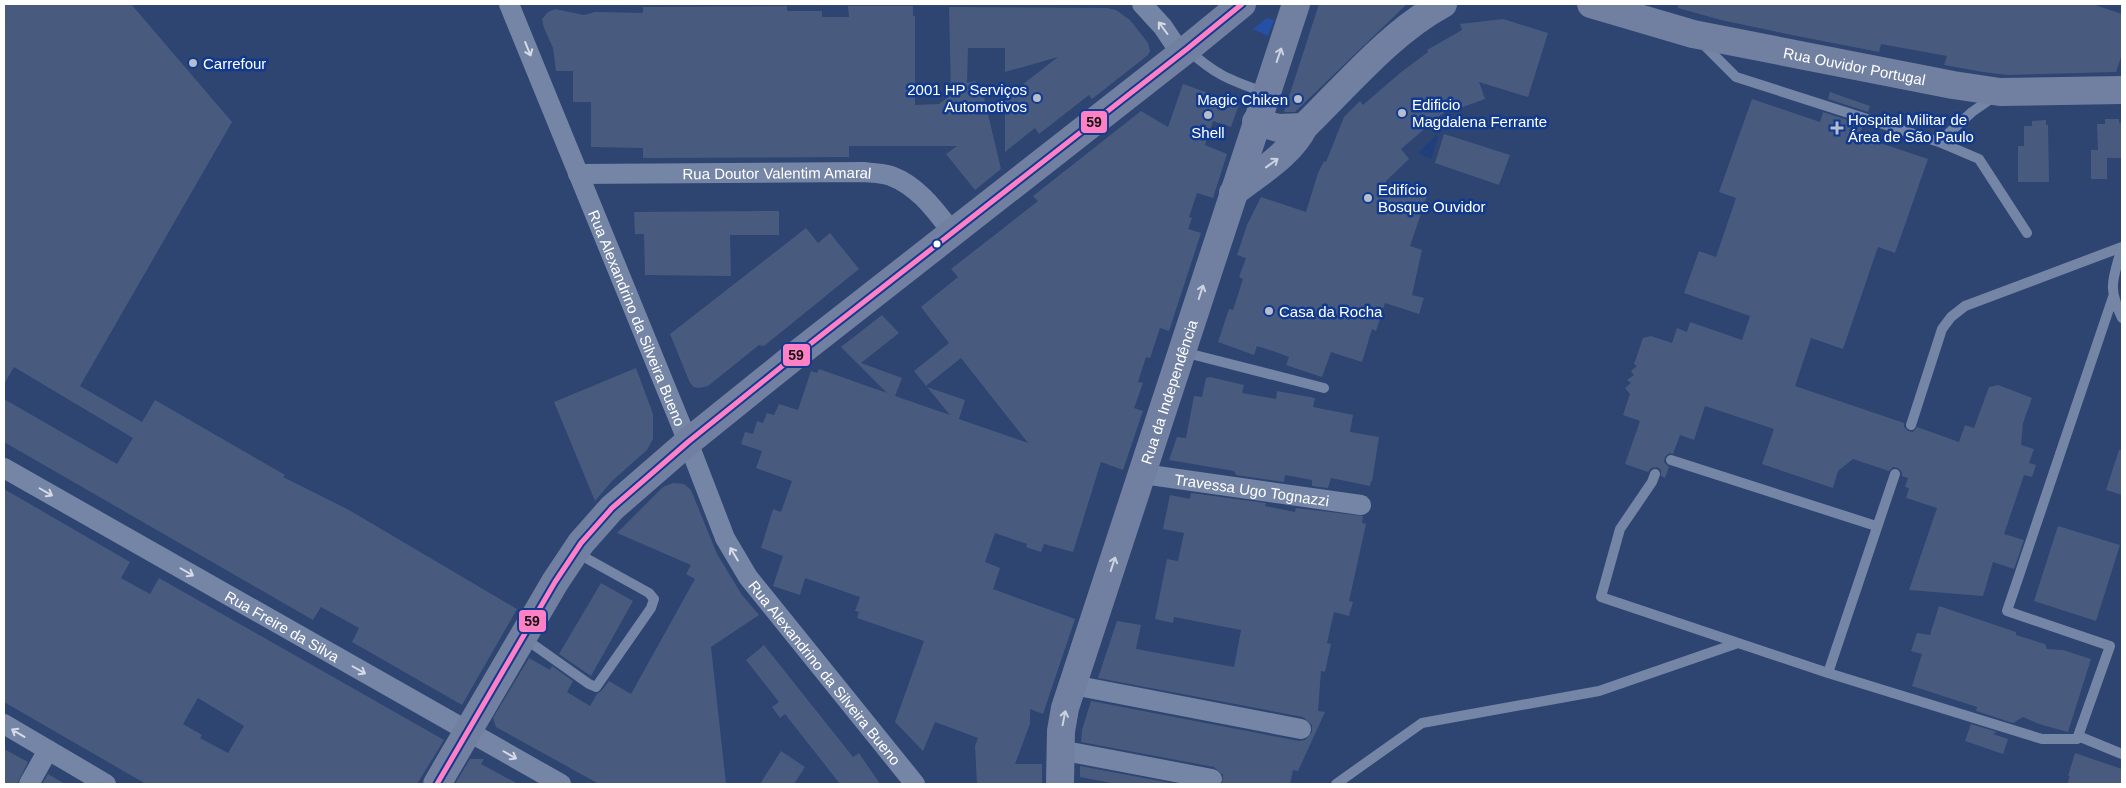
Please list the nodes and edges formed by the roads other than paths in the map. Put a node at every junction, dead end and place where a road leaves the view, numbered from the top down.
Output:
1 (509, 4) edge
2 (1142, 4) edge
3 (1242, 4) edge
4 (1443, 4) edge
5 (1592, 4) edge
6 (1289, 11) edge
7 (1693, 34) junction
8 (1184, 51) junction
9 (2122, 90) edge
10 (2000, 92) junction
11 (1266, 93) junction
12 (1256, 122) junction
13 (1304, 127) junction
14 (1939, 142) junction
15 (578, 174) junction
16 (1233, 193) junction
17 (952, 232) junction
18 (2027, 233) dead end
19 (2122, 247) edge
20 (2113, 297) junction
21 (2122, 318) edge
22 (1182, 352) junction
23 (1324, 388) dead end
24 (1911, 425) dead end
25 (688, 442) junction
26 (1671, 460) dead end
27 (4, 468) edge
28 (1142, 474) junction
29 (1655, 474) dead end
30 (1895, 474) dead end
31 (1361, 505) dead end
32 (1876, 526) junction
33 (574, 552) junction
34 (523, 637) junction
35 (1738, 643) junction
36 (1828, 673) junction
37 (1073, 685) junction
38 (4, 724) edge
39 (1301, 729) dead end
40 (467, 731) junction
41 (2078, 736) junction
42 (48, 750) junction
43 (1060, 750) junction
44 (2122, 754) edge
45 (1212, 779) dead end
46 (29, 784) edge
47 (106, 784) edge
48 (437, 784) edge
49 (560, 784) edge
50 (915, 784) edge
51 (1060, 784) edge
52 (1336, 784) edge

1 -> 15 street, Rua Alexandrino da Silveira Bueno
8 -> 2 street
3 - 8 main road
4 - 13 main road
5 - 7 main road, Rua Ouvidor Portugal
11 -> 6 main road, Rua da Independência
7 - 10 main road, Rua Ouvidor Portugal
7 - 14 lane
8 - 11 lane
8 - 17 main road
9 - 10 main road, Rua Ouvidor Portugal
10 - 14 lane
11 - 12 main road, Rua da Independência
12 - 13 main road
12 - 16 main road, Rua da Independência
16 -> 13 main road
14 - 18 lane
15 - 17 street, Rua Doutor Valentim Amaral
15 - 25 street, Rua Alexandrino da Silveira Bueno
22 -> 16 main road, Rua da Independência
17 - 25 main road
19 - 20 lane
19 - 24 lane
20 - 21 lane
20 - 41 lane
22 - 23 lane
22 - 28 main road, Rua da Independência
25 - 33 main road
50 -> 25 street, Rua Alexandrino da Silveira Bueno
26 - 32 lane
27 -> 40 street, Rua Freire da Silva
28 - 31 street, Travessa Ugo Tognazzi
37 -> 28 main road, Rua da Independência
29 - 35 lane
30 - 32 lane
32 - 36 lane
33 - 34 main road
33 - 34 lane
34 - 40 main road
35 - 36 lane
35 - 52 lane
36 - 41 lane
37 - 39 street
43 -> 37 main road, Rua da Independência
42 -> 38 street
40 - 48 main road
40 -> 49 street, Rua Freire da Silva
41 - 44 lane
42 - 46 street
42 - 47 street
43 - 45 street
43 - 51 main road, Rua da Independência

